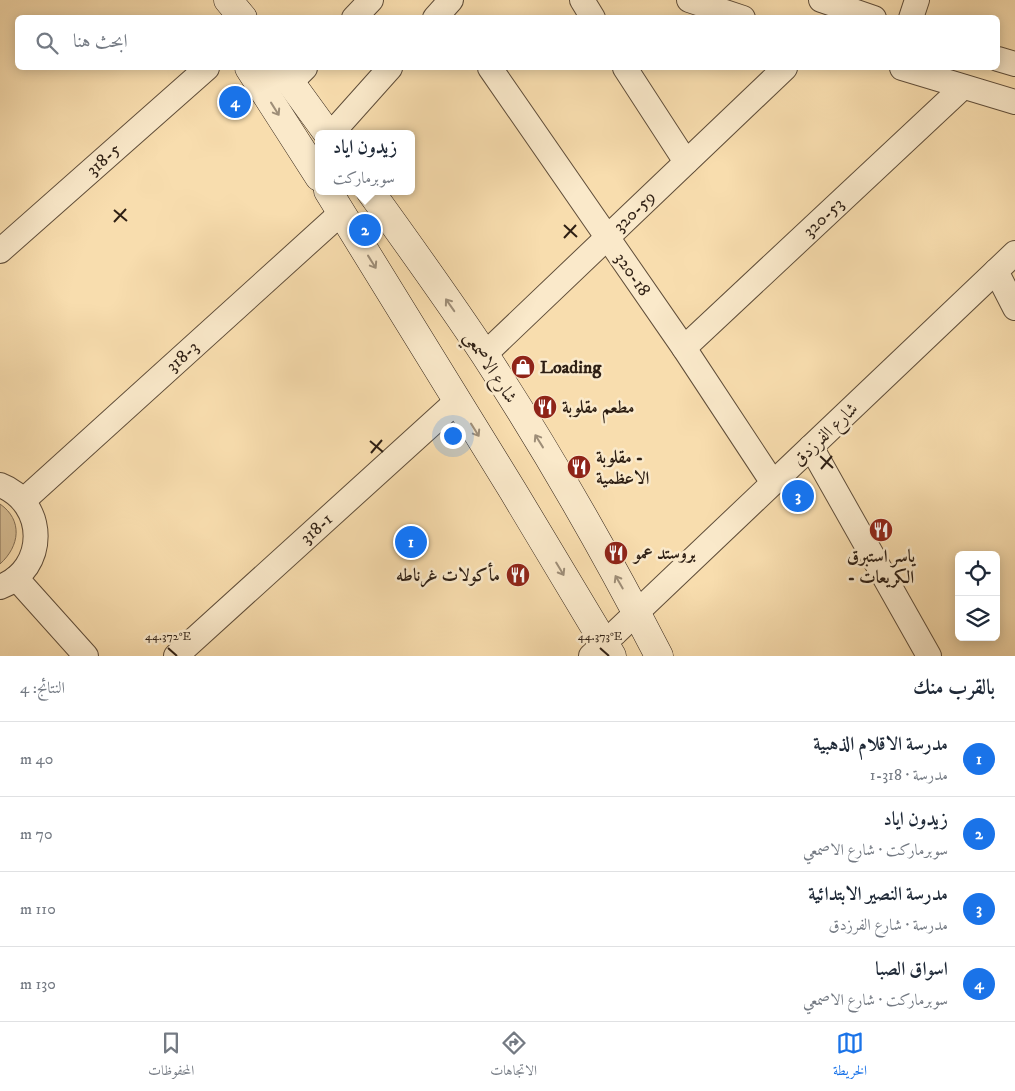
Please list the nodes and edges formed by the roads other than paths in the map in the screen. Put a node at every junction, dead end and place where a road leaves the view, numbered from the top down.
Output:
1 (214, 0) edge
2 (228, 0) edge
3 (371, 0) edge
4 (582, 0) edge
5 (689, 0) edge
6 (917, 0) edge
7 (824, 5) edge
8 (219, 15) edge
9 (240, 15) edge
10 (357, 15) edge
11 (591, 15) edge
12 (734, 15) edge
13 (862, 15) edge
14 (912, 15) edge
15 (1000, 59) edge
16 (1015, 64) edge
17 (205, 70) edge
18 (250, 70) edge
19 (388, 70) edge
20 (491, 70) edge
21 (626, 70) edge
22 (783, 70) edge
23 (908, 70) edge
24 (292, 72) edge
25 (963, 87) junction
26 (1015, 102) edge
27 (328, 130) edge
28 (334, 130) edge
29 (686, 162) junction
30 (315, 171) edge
31 (373, 195) edge
32 (334, 202) edge
33 (607, 237) junction
34 (0, 251) edge
35 (1015, 253) edge
36 (996, 272) junction
37 (1015, 308) edge
38 (684, 348) junction
39 (484, 354) junction
40 (457, 401) junction
41 (811, 447) junction
42 (773, 483) junction
43 (0, 485) edge
44 (24, 500) junction
45 (8, 582) edge
46 (637, 613) junction
47 (603, 652) edge
48 (86, 656) edge
49 (176, 656) edge
50 (659, 656) edge
51 (929, 656) edge

1 - 8 street
2 - 9 street
3 - 10 street
4 - 11 street
5 - 12 street
6 - 14 street
7 - 13 street
15 - 16 street
17 - 34 street, 318-5
18 -> 30 street
19 - 28 street
20 - 33 street, 320-18
21 - 29 street
22 - 29 street, 320-59
23 - 25 street
24 - 27 street
25 - 26 street
25 - 38 street, 320-53
29 - 33 street, 320-59
39 -> 31 street, شارع الاصمعي
32 -> 40 street
32 - 44 street, 318-3
33 - 38 street, 320-18
33 - 39 street, 320-59
35 - 36 street, شارع الفرزدق
36 - 37 street
36 - 41 street, شارع الفرزدق
38 - 42 street, 320-18
46 -> 39 street, شارع الاصمعي
40 -> 47 street
40 - 49 street, 318-1
41 - 42 street, شارع الفرزدق
41 - 51 street
42 - 46 street, شارع الفرزدق
43 - 44 street
44 - 45 street
45 - 48 street
46 - 47 street, شارع الفرزدق
46 - 50 street, شارع الاصمعي

